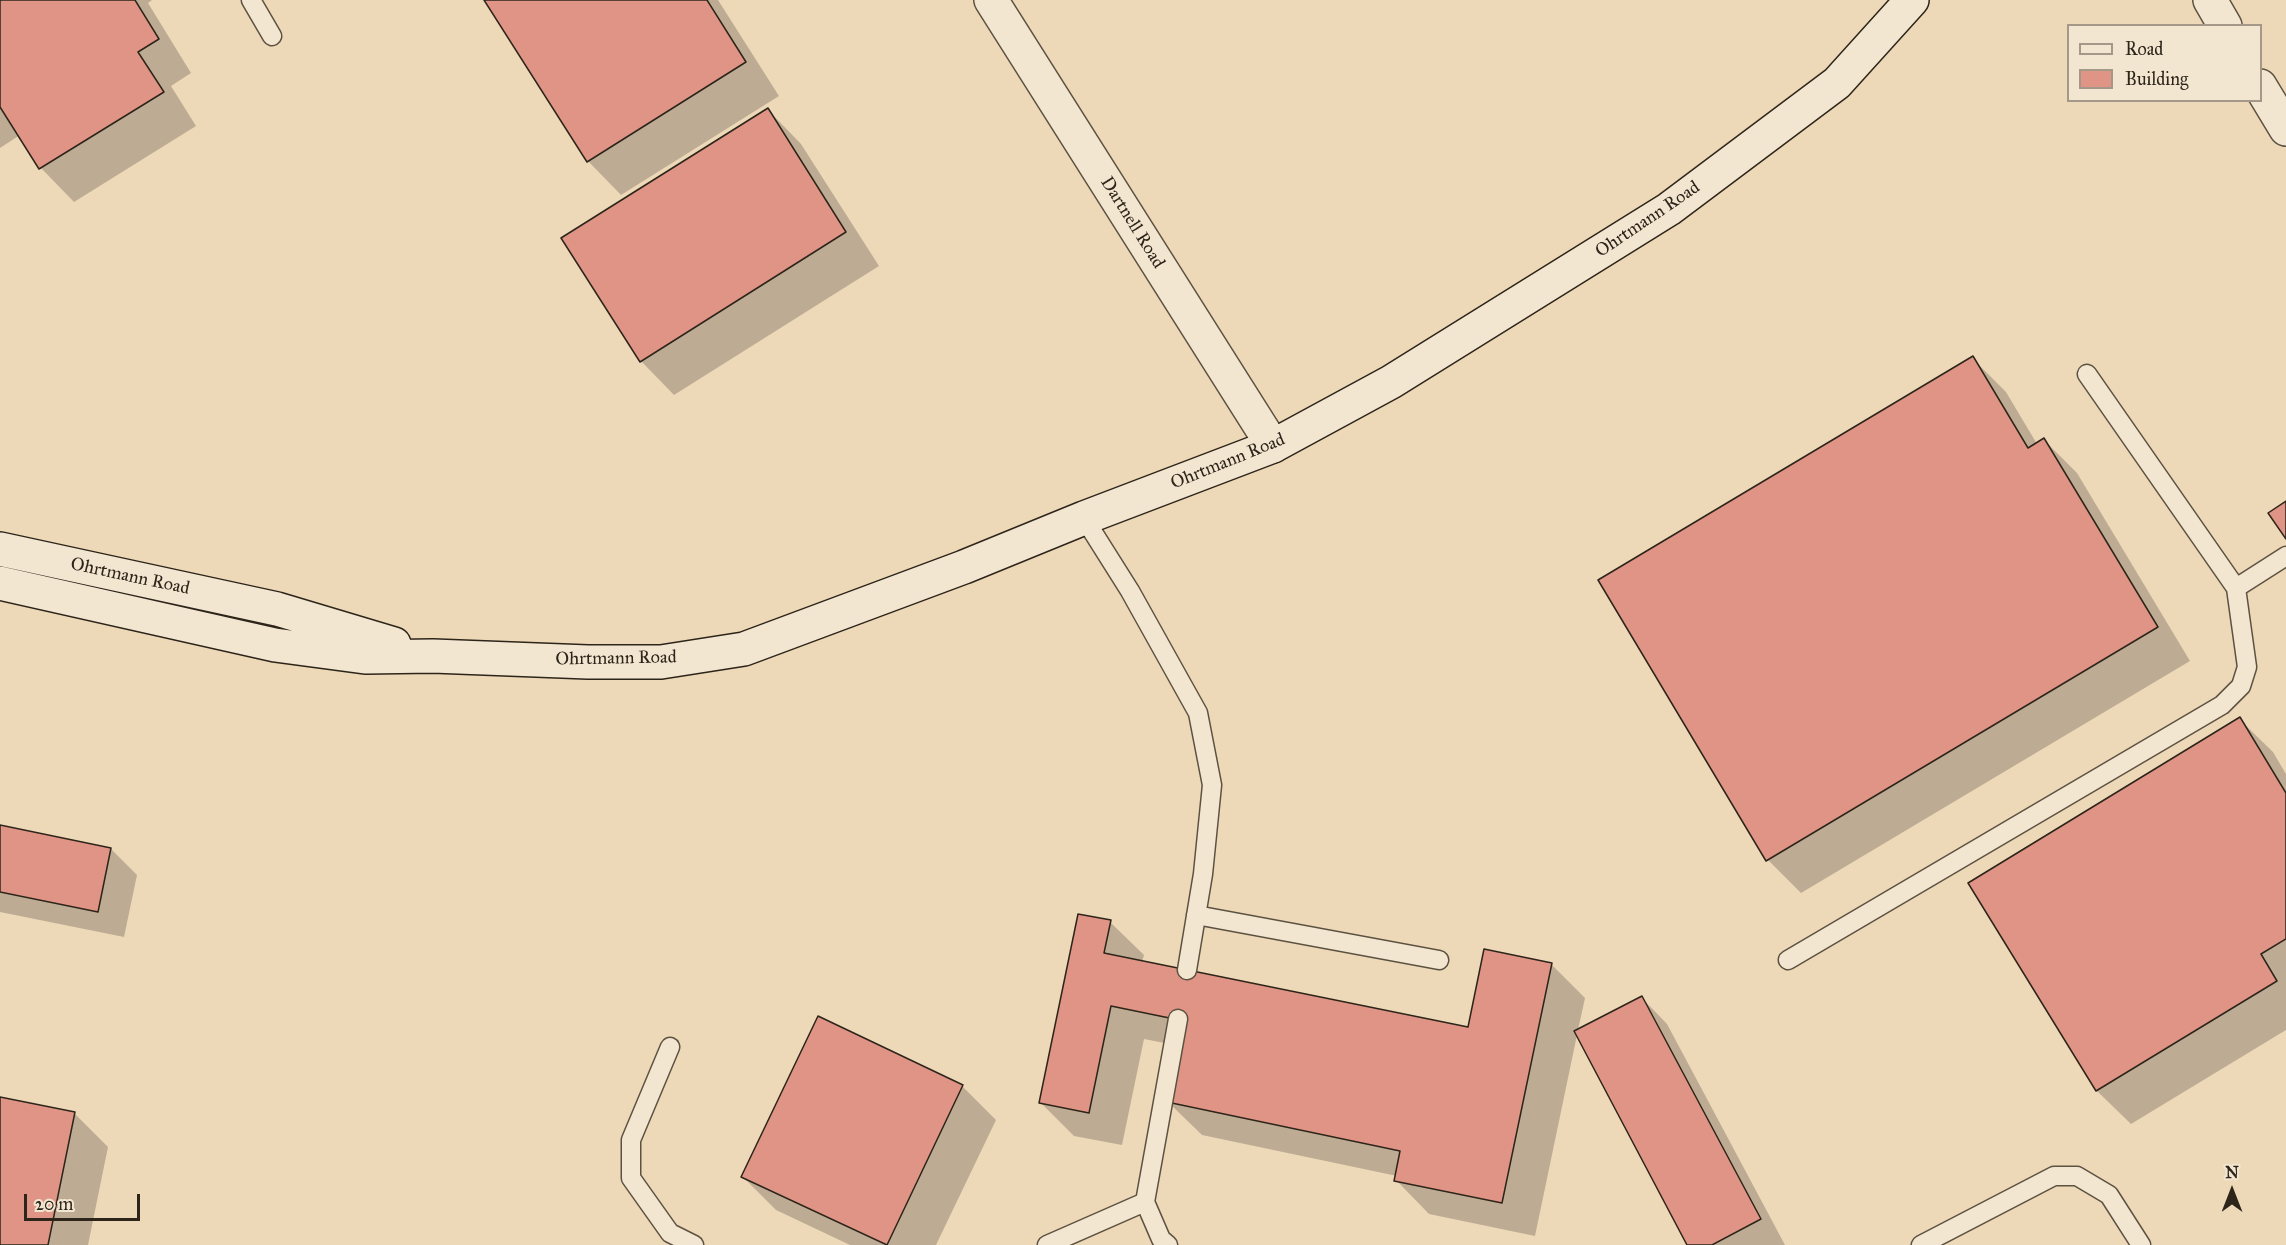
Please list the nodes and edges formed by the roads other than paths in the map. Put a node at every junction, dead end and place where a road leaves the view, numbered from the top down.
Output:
1 (251, 0) edge
2 (991, 0) edge
3 (1912, 0) edge
4 (2210, 0) edge
5 (2224, 24) edge
6 (272, 36) dead end
7 (2262, 89) edge
8 (2286, 129) edge
9 (2087, 375) dead end
10 (1273, 446) junction
11 (1084, 518) junction
12 (0, 549) edge
13 (2286, 556) edge
14 (0, 558) edge
15 (8, 585) edge
16 (2236, 588) junction
17 (433, 656) junction
18 (1197, 915) junction
19 (1439, 960) dead end
20 (1788, 960) dead end
21 (1187, 970) dead end
22 (1178, 1019) dead end
23 (670, 1047) dead end
24 (1145, 1202) junction
25 (694, 1245) edge
26 (1047, 1245) edge
27 (1168, 1245) edge
28 (1921, 1245) edge
29 (2141, 1245) edge

1 - 6 lane
2 - 10 main road, Dartnell Road
3 - 10 main road, Ohrtmann Road
4 - 5 main road
7 - 8 main road
9 - 16 lane
10 - 11 main road, Ohrtmann Road
11 - 17 main road, Ohrtmann Road
11 - 18 lane
12 - 17 main road, Ohrtmann Road
13 - 16 lane
14 - 15 main road
15 - 17 main road, Ohrtmann Road
16 - 20 lane
18 - 19 lane
18 - 21 lane
22 - 24 lane
23 - 25 lane
24 - 26 lane
24 - 27 lane
28 - 29 lane

